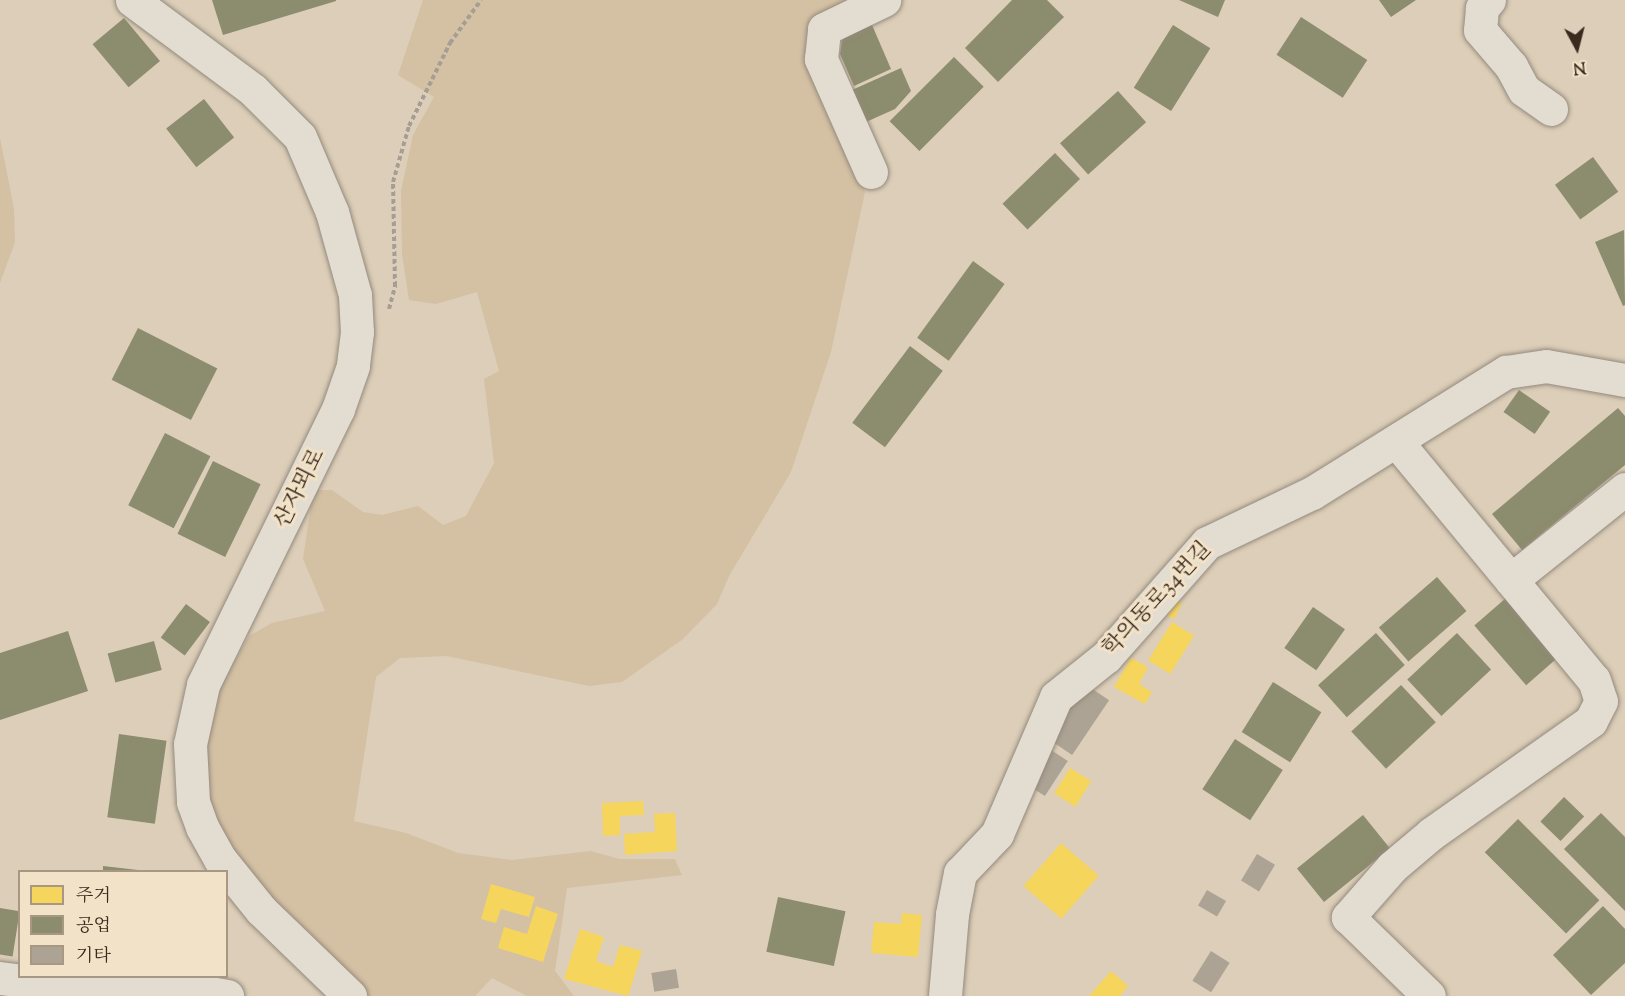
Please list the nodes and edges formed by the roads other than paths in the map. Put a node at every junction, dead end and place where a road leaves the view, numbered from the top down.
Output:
1 (132, 0) edge
2 (884, 0) edge
3 (1489, 0) edge
4 (1551, 109) dead end
5 (871, 172) dead end
6 (1625, 380) edge
7 (1396, 441) junction
8 (1625, 489) edge
9 (1511, 580) junction
10 (0, 978) edge
11 (227, 996) edge
12 (350, 996) edge
13 (945, 996) edge
14 (1429, 996) edge

1 - 12 street, 산자뫼로
2 - 5 street
3 - 4 street
6 - 7 street, 학의동로34번길
7 - 9 street
7 - 13 street, 학의동로34번길
8 - 9 street
9 - 14 street
10 - 11 street

